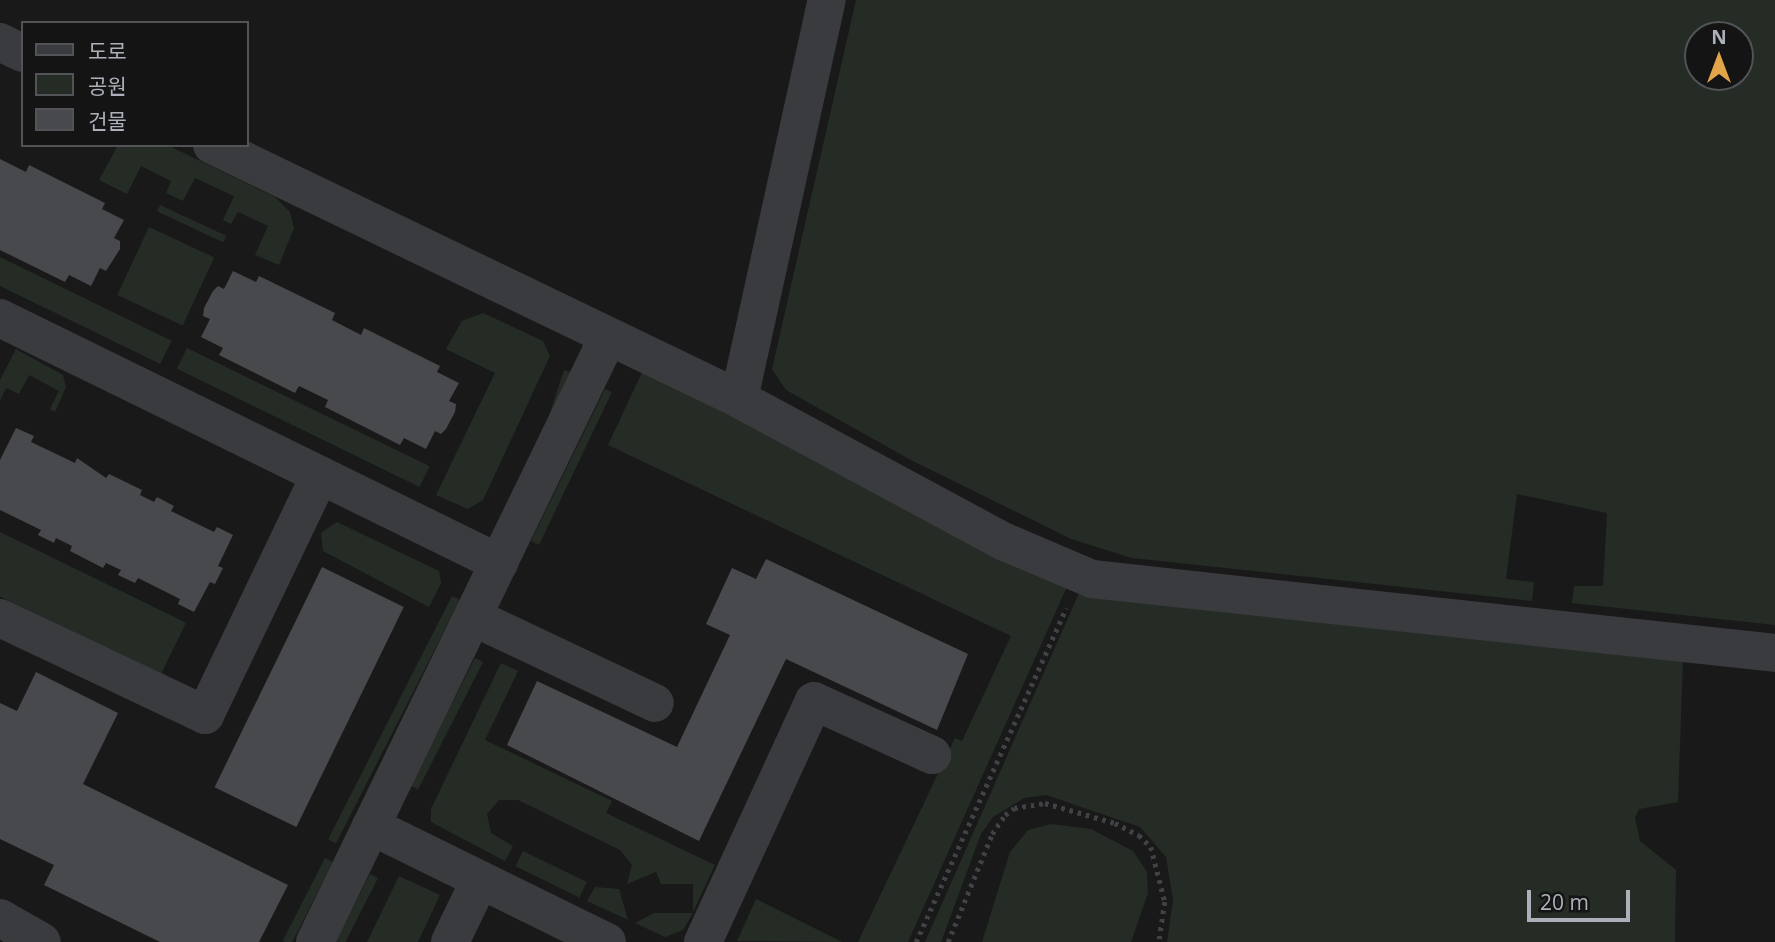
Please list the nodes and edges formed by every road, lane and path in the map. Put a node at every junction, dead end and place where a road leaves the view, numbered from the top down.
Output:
1 (827, 0) edge
2 (0, 42) edge
3 (21, 52) edge
4 (216, 147) edge
5 (0, 318) edge
6 (608, 337) junction
7 (738, 399) junction
8 (320, 475) junction
9 (499, 563) junction
10 (1080, 574) junction
11 (472, 617) junction
12 (0, 618) edge
13 (1775, 653) edge
14 (655, 703) dead end
15 (932, 755) dead end
16 (371, 826) junction
17 (480, 880) junction
18 (0, 918) edge
19 (42, 942) edge
20 (315, 942) edge
21 (450, 942) edge
22 (607, 942) edge
23 (703, 942) edge
24 (916, 942) edge
25 (948, 942) edge
26 (1159, 942) edge

1 - 7 street
2 - 3 street
4 - 6 street
5 - 8 street
6 - 7 street
6 - 9 street
7 - 10 street
8 - 9 street
8 - 12 street
9 - 11 street
10 - 13 street
10 - 24 path
11 - 14 street
11 - 16 street
15 - 23 street
16 - 17 street
16 - 20 street
17 - 21 street
17 - 22 street
18 - 19 street
25 - 26 path

